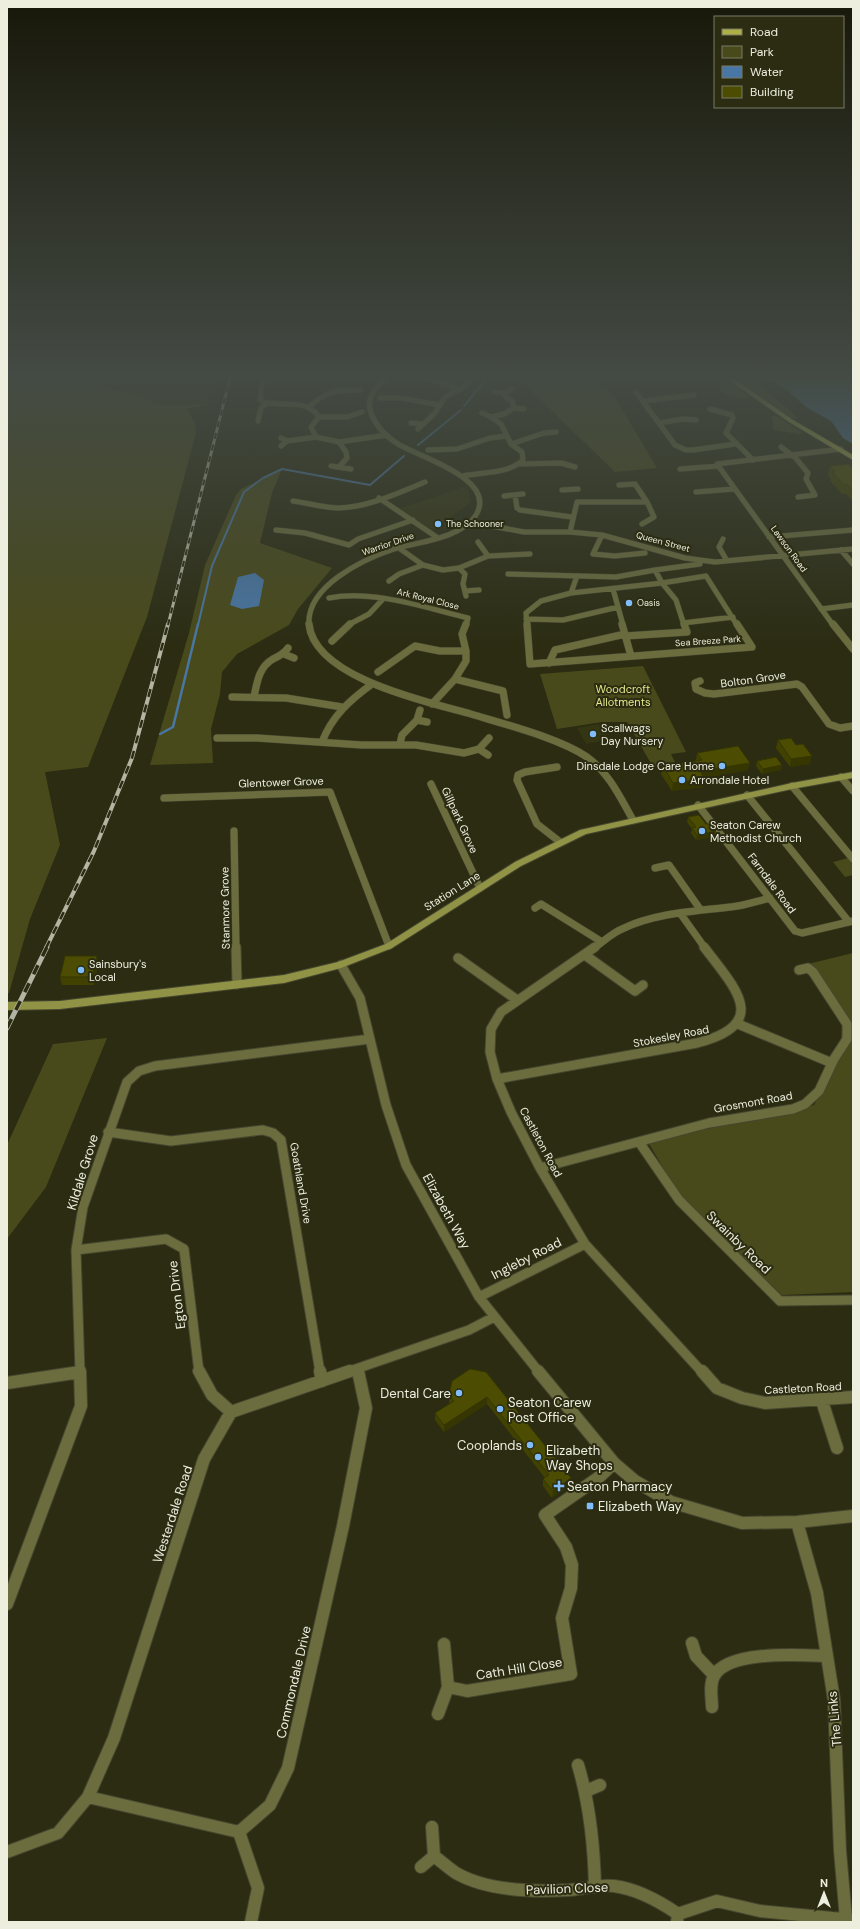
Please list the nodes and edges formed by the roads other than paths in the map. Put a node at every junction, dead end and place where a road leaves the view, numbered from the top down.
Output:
1 (346, 468) edge
2 (447, 468) edge
3 (509, 468) edge
4 (692, 468) edge
5 (719, 468) edge
6 (805, 468) edge
7 (351, 469) dead end
8 (680, 469) dead end
9 (463, 476) junction
10 (425, 482) dead end
11 (619, 485) dead end
12 (734, 489) junction
13 (562, 490) dead end
14 (696, 492) dead end
15 (523, 494) dead end
16 (515, 495) junction
17 (504, 496) dead end
18 (798, 497) dead end
19 (379, 498) junction
20 (293, 501) dead end
21 (577, 502) junction
22 (647, 502) junction
23 (572, 517) junction
24 (413, 520) junction
25 (470, 522) junction
26 (642, 524) dead end
27 (276, 530) dead end
28 (853, 530) edge
29 (570, 532) junction
30 (602, 535) junction
31 (769, 537) junction
32 (438, 538) junction
33 (723, 539) dead end
34 (478, 542) dead end
35 (349, 545) junction
36 (357, 548) dead end
37 (399, 548) junction
38 (853, 549) edge
39 (841, 550) junction
40 (645, 553) dead end
41 (530, 554) dead end
42 (488, 556) junction
43 (783, 556) junction
44 (727, 561) junction
45 (715, 562) junction
46 (853, 564) edge
47 (422, 566) junction
48 (460, 568) junction
49 (655, 570) junction
50 (399, 574) junction
51 (508, 574) dead end
52 (577, 576) junction
53 (405, 579) dead end
54 (389, 581) dead end
55 (662, 583) junction
56 (613, 589) junction
57 (479, 590) dead end
58 (571, 593) junction
59 (329, 598) dead end
60 (383, 599) junction
61 (853, 605) edge
62 (618, 607) junction
63 (821, 609) junction
64 (733, 617) junction
65 (526, 619) junction
66 (684, 623) junction
67 (330, 631) dead end
68 (339, 633) junction
69 (625, 635) junction
70 (332, 640) dead end
71 (853, 649) edge
72 (466, 651) junction
73 (631, 656) junction
74 (294, 658) dead end
75 (549, 663) junction
76 (378, 672) dead end
77 (455, 679) junction
78 (700, 681) dead end
79 (372, 684) junction
80 (254, 697) junction
81 (232, 698) dead end
82 (432, 704) junction
83 (342, 707) junction
84 (420, 710) dead end
85 (507, 715) dead end
86 (417, 720) junction
87 (427, 722) dead end
88 (853, 726) edge
89 (217, 738) dead end
90 (234, 738) junction
91 (489, 738) dead end
92 (322, 742) junction
93 (400, 744) junction
94 (233, 746) dead end
95 (479, 750) junction
96 (488, 755) dead end
97 (557, 767) dead end
98 (853, 776) edge
99 (841, 777) junction
100 (431, 784) dead end
101 (792, 786) junction
102 (853, 791) edge
103 (747, 795) junction
104 (164, 798) dead end
105 (698, 805) junction
106 (633, 820) junction
107 (234, 831) dead end
108 (560, 842) junction
109 (853, 860) edge
110 (655, 868) dead end
111 (480, 888) junction
112 (770, 898) junction
113 (535, 908) dead end
114 (700, 909) junction
115 (680, 913) junction
116 (851, 921) edge
117 (602, 942) junction
118 (389, 946) junction
119 (585, 955) junction
120 (458, 959) dead end
121 (341, 966) junction
122 (799, 970) dead end
123 (237, 984) junction
124 (643, 985) dead end
125 (517, 1000) junction
126 (7, 1006) edge
127 (738, 1024) junction
128 (370, 1039) junction
129 (832, 1063) junction
130 (498, 1079) junction
131 (108, 1132) junction
132 (638, 1142) junction
133 (540, 1168) junction
134 (585, 1244) junction
135 (76, 1250) junction
136 (479, 1297) junction
137 (853, 1300) edge
138 (494, 1317) junction
139 (358, 1369) junction
140 (80, 1372) junction
141 (322, 1381) junction
142 (7, 1383) edge
143 (853, 1397) edge
144 (822, 1401) junction
145 (231, 1412) junction
146 (837, 1448) dead end
147 (614, 1463) junction
148 (853, 1516) edge
149 (797, 1522) junction
150 (7, 1604) edge
151 (692, 1643) dead end
152 (444, 1644) dead end
153 (826, 1656) junction
154 (714, 1675) junction
155 (448, 1687) junction
156 (712, 1707) dead end
157 (438, 1714) dead end
158 (578, 1765) dead end
159 (600, 1785) dead end
160 (586, 1791) junction
161 (88, 1797) junction
162 (432, 1827) dead end
163 (239, 1832) junction
164 (7, 1852) edge
165 (434, 1856) junction
166 (421, 1867) dead end
167 (595, 1887) junction
168 (677, 1918) edge
169 (850, 1919) edge
170 (251, 1922) edge

1 - 7 street
2 - 9 street, Warrior Drive
3 - 9 street
4 - 8 street
5 - 12 street, Lawson Road
6 - 18 street
9 - 25 street, Warrior Drive
10 - 19 street
11 - 22 street
12 - 14 street
12 - 31 street, Lawson Road
13 - 21 street
15 - 16 street
16 - 17 street
16 - 23 street
19 - 20 street
19 - 24 street
21 - 22 street
21 - 23 street
22 - 26 street
23 - 29 street
24 - 32 street
24 - 35 street
25 - 29 street, Queen Street
25 - 32 street, Warrior Drive
27 - 35 street
28 - 31 street
29 - 30 street, Queen Street
30 - 40 street
30 - 45 street, Queen Street
31 - 43 street, Lawson Road
32 - 37 street, Warrior Drive
33 - 44 street
34 - 42 street
35 - 36 street
37 - 47 street
37 - 79 street, Warrior Drive
38 - 39 street, Queen Street
39 - 43 street, Queen Street
39 - 46 street
41 - 42 street
42 - 48 street
43 - 44 street, Queen Street
43 - 63 street, Lawson Road
44 - 45 street, Queen Street
45 - 49 street
47 - 48 street
47 - 50 street
48 - 57 street
49 - 52 street
49 - 55 street, Sea Breeze Park
50 - 53 street
50 - 54 street
51 - 52 street
52 - 58 street
55 - 56 street, Sea Breeze Park
55 - 64 street, Sea Breeze Park
55 - 66 street, Sea Breeze Park
56 - 58 street, Sea Breeze Park
56 - 62 street
58 - 65 street, Sea Breeze Park
59 - 60 street, Ark Royal Close
60 - 68 street, Ark Royal Close
60 - 72 street, Ark Royal Close
61 - 63 street
62 - 65 street
62 - 69 street
63 - 71 street, Lawson Road
64 - 66 street, Sea Breeze Park
64 - 73 street, Sea Breeze Park
65 - 75 street, Sea Breeze Park
66 - 69 street, Sea Breeze Park
67 - 68 street
68 - 70 street, Ark Royal Close
69 - 73 street
69 - 75 street, Sea Breeze Park
72 - 76 street
72 - 77 street, Ark Royal Close
73 - 75 street, Sea Breeze Park
74 - 80 street
77 - 82 street, Ark Royal Close
77 - 85 street
78 - 88 street, Bolton Grove
79 - 82 street, Warrior Drive
79 - 83 street
80 - 81 street
80 - 83 street
82 - 106 street, Warrior Drive
83 - 92 street
84 - 86 street
86 - 87 street
86 - 93 street
89 - 90 street
90 - 92 street
90 - 94 street
91 - 95 street
92 - 93 street
93 - 95 street
95 - 96 street
97 - 108 street
98 - 99 main road, Station Lane
99 - 101 main road, Station Lane
99 - 102 street
100 - 111 street, Gillpark Grove
101 - 103 main road, Station Lane
101 - 109 street
103 - 105 main road, Station Lane
103 - 116 street
104 - 118 street, Glentower Grove
105 - 106 main road, Station Lane
105 - 112 street, Farndale Road
106 - 108 main road, Station Lane
107 - 123 street, Stanmore Grove
108 - 111 main road, Station Lane
110 - 114 street
111 - 118 main road, Station Lane
112 - 114 street, Castleton Road
112 - 116 street, Farndale Road
113 - 117 street
114 - 115 street, Castleton Road
115 - 117 street, Castleton Road
115 - 127 street
117 - 119 street, Castleton Road
118 - 121 main road, Station Lane
119 - 124 street
119 - 125 street, Castleton Road
120 - 125 street
121 - 123 main road, Station Lane
121 - 128 street, Elizabeth Way
122 - 129 street, Grosmont Road
123 - 126 main road, Station Lane
125 - 130 street, Castleton Road
127 - 129 street
127 - 130 street, Stokesley Road
128 - 131 street, Kildale Grove
128 - 136 street, Elizabeth Way
129 - 132 street, Grosmont Road
130 - 133 street, Castleton Road
131 - 135 street, Kildale Grove
131 - 141 street, Goathland Drive
132 - 133 street, Grosmont Road
132 - 137 street, Swainby Road
133 - 134 street, Castleton Road
134 - 136 street, Ingleby Road
134 - 144 street, Castleton Road
135 - 140 street, Kildale Grove
135 - 145 street, Egton Drive
136 - 138 street, Elizabeth Way
138 - 139 street
138 - 147 street, Elizabeth Way
139 - 141 street
139 - 163 street, Commondale Drive
140 - 142 street
140 - 150 street, Kildale Grove
141 - 145 street
143 - 144 street, Castleton Road
144 - 146 street
145 - 161 street, Westerdale Road
147 - 149 street, Elizabeth Way
147 - 155 street, Cath Hill Close
148 - 149 street, Elizabeth Way
149 - 153 street, The Links
151 - 154 street
152 - 155 street
153 - 154 street
153 - 169 street, The Links
154 - 156 street
155 - 157 street
158 - 160 street
159 - 160 street
160 - 167 street
161 - 163 street
161 - 164 street, Westerdale Road
162 - 165 street
163 - 170 street
165 - 166 street
165 - 167 street, Pavilion Close
167 - 168 street, Pavilion Close
168 - 169 street

